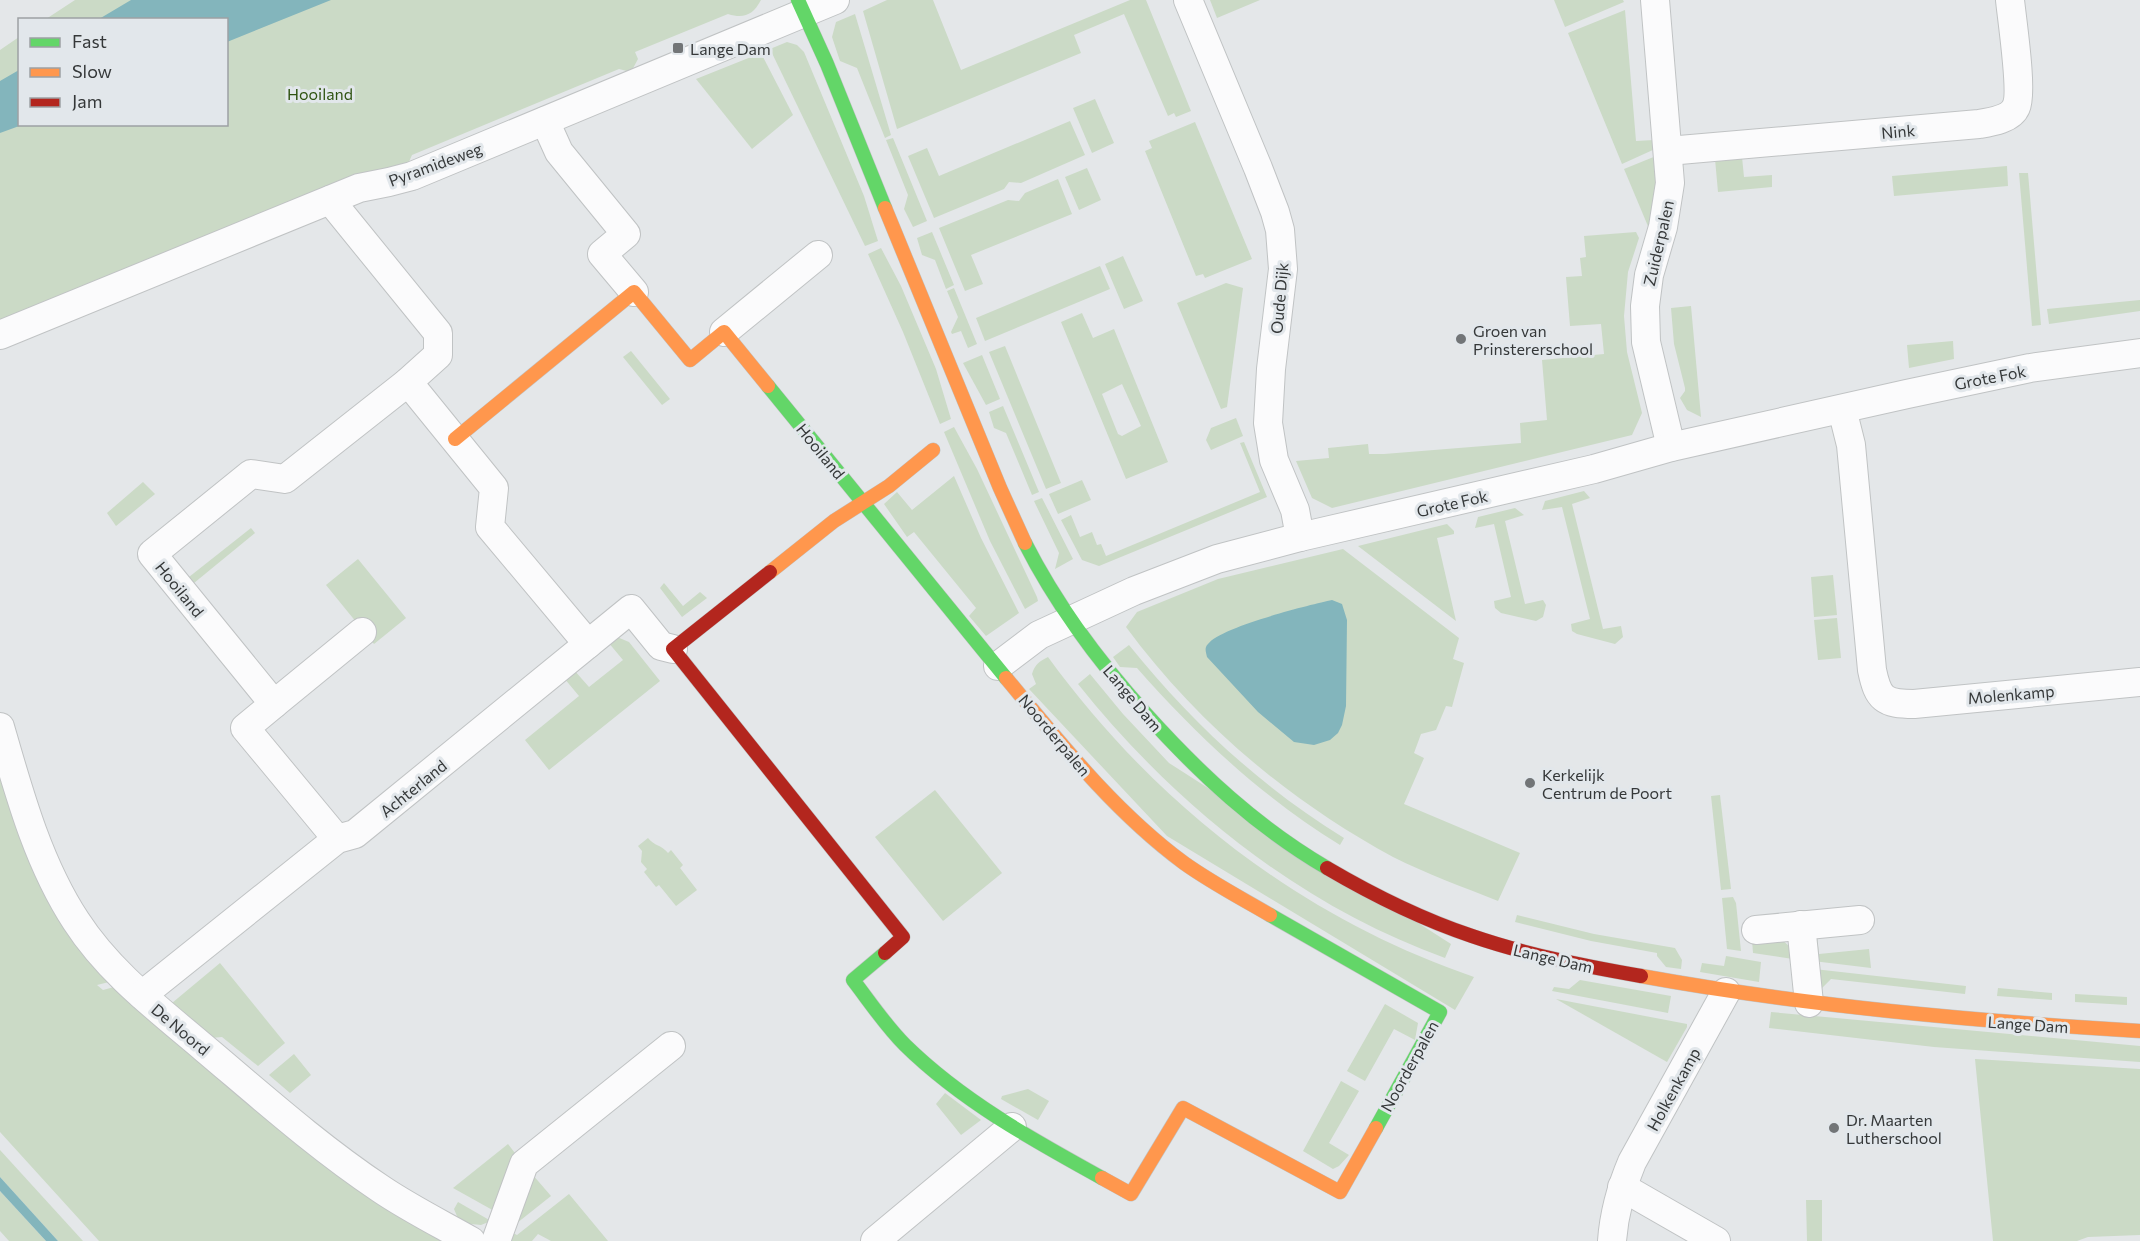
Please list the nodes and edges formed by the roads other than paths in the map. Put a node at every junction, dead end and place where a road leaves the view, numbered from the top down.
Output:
1 (835, 0) edge
2 (1188, 0) edge
3 (1655, 0) edge
4 (2010, 0) edge
5 (801, 6) edge
6 (545, 121) junction
7 (1668, 151) junction
8 (330, 200) junction
9 (818, 255) dead end
10 (634, 292) junction
11 (724, 332) junction
12 (0, 335) edge
13 (2140, 353) edge
14 (408, 382) junction
15 (1842, 409) junction
16 (455, 439) junction
17 (1671, 447) junction
18 (933, 450) dead end
19 (863, 503) junction
20 (1300, 537) junction
21 (1070, 620) junction
22 (362, 632) dead end
23 (588, 644) junction
24 (673, 649) junction
25 (998, 666) junction
26 (2140, 682) edge
27 (273, 704) junction
28 (0, 727) edge
29 (337, 839) junction
30 (1860, 920) dead end
31 (1802, 926) junction
32 (1756, 930) dead end
33 (1726, 992) junction
34 (142, 996) junction
35 (1809, 1003) junction
36 (2140, 1031) edge
37 (671, 1046) dead end
38 (1012, 1127) junction
39 (1622, 1187) junction
40 (471, 1241) edge
41 (496, 1241) edge
42 (875, 1241) edge
43 (1612, 1241) edge
44 (1716, 1241) edge

1 - 5 street, Pyramideweg
2 - 20 street, Oude Dijk
3 - 7 street, Zuiderpalen
4 - 7 street, Nink
5 - 6 street, Pyramideweg
5 - 21 street, Lange Dam
6 - 8 street, Pyramideweg
6 - 10 street
7 - 17 street, Zuiderpalen
8 - 12 street, Pyramideweg
8 - 14 street, Hooiland
9 - 11 street
10 - 11 street
10 - 16 street
11 - 19 street, Hooiland
13 - 15 street, Grote Fok
14 - 16 street
14 - 27 street, Hooiland
15 - 17 street, Grote Fok
15 - 26 street, Molenkamp
16 - 23 street
17 - 20 street, Grote Fok
18 - 19 street
19 - 24 street
19 - 25 street, Noorderpalen
20 - 21 street, Grote Fok
21 - 25 street
21 - 33 street, Lange Dam
22 - 27 street
23 - 24 street, Achterland
23 - 29 street, Achterland
24 - 38 street, Noorderpalen
25 - 38 street, Noorderpalen
27 - 29 street
28 - 34 street, De Noord
29 - 34 street, Achterland
30 - 31 street
31 - 32 street
31 - 35 street
33 - 35 street, Lange Dam
33 - 39 street, Holkenkamp
34 - 40 street, De Noord
35 - 36 street, Lange Dam
37 - 41 street
38 - 42 street
39 - 43 street, Holkenkamp
39 - 44 street

